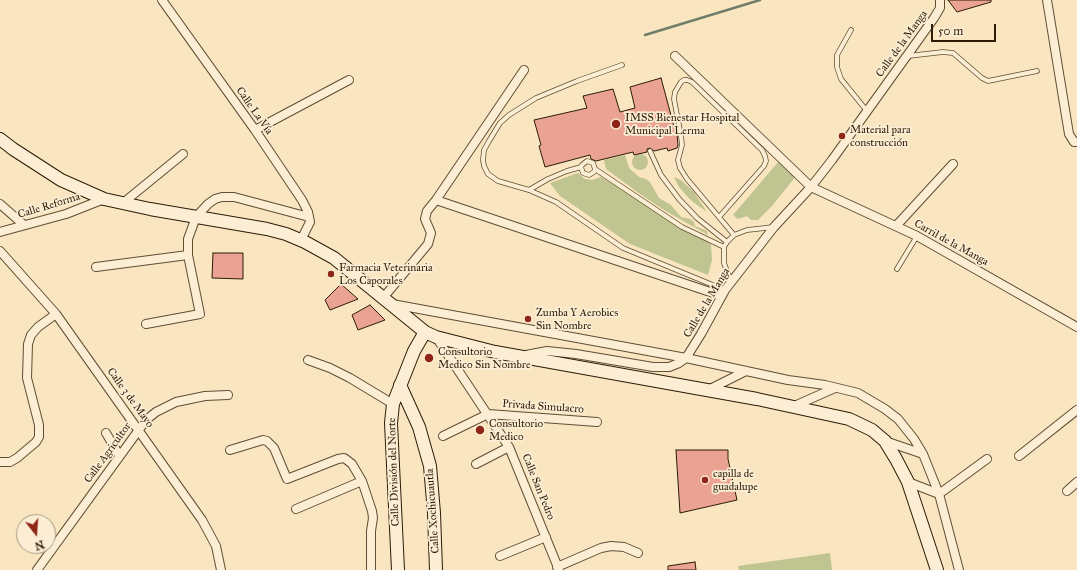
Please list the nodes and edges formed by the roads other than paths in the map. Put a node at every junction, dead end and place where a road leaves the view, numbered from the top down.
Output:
1 (162, 0) edge
2 (940, 0) edge
3 (1047, 0) edge
4 (851, 30) dead end
5 (675, 56) dead end
6 (907, 56) junction
7 (622, 65) dead end
8 (524, 70) dead end
9 (1037, 71) dead end
10 (349, 80) dead end
11 (868, 110) junction
12 (255, 130) junction
13 (0, 139) edge
14 (1077, 142) edge
15 (650, 151) dead end
16 (184, 154) dead end
17 (953, 164) dead end
18 (581, 167) junction
19 (595, 169) junction
20 (811, 186) junction
21 (529, 190) junction
22 (104, 199) junction
23 (436, 200) junction
24 (123, 203) junction
25 (0, 204) edge
26 (720, 216) junction
27 (196, 217) junction
28 (310, 217) junction
29 (24, 225) junction
30 (896, 226) junction
31 (774, 227) junction
32 (0, 232) edge
33 (734, 235) junction
34 (917, 236) junction
35 (301, 240) junction
36 (727, 242) junction
37 (724, 247) junction
38 (0, 251) edge
39 (188, 255) junction
40 (96, 267) dead end
41 (897, 270) dead end
42 (731, 282) junction
43 (723, 293) junction
44 (386, 301) junction
45 (56, 314) junction
46 (146, 324) dead end
47 (1077, 327) edge
48 (431, 334) junction
49 (522, 357) junction
50 (686, 358) junction
51 (308, 360) dead end
52 (746, 371) junction
53 (400, 385) junction
54 (835, 388) junction
55 (707, 390) junction
56 (228, 395) dead end
57 (393, 404) junction
58 (792, 407) junction
59 (1077, 410) edge
60 (488, 414) junction
61 (598, 422) dead end
62 (139, 429) junction
63 (106, 433) dead end
64 (443, 436) dead end
65 (885, 441) junction
66 (509, 447) junction
67 (230, 450) dead end
68 (923, 454) junction
69 (119, 455) junction
70 (1019, 456) dead end
71 (987, 459) dead end
72 (0, 462) edge
73 (476, 464) dead end
74 (362, 481) junction
75 (908, 482) junction
76 (1077, 482) edge
77 (1067, 491) dead end
78 (938, 494) junction
79 (296, 509) dead end
80 (546, 537) junction
81 (638, 552) dead end
82 (500, 556) dead end
83 (558, 568) edge
84 (37, 570) edge
85 (221, 570) edge
86 (371, 570) edge
87 (398, 570) edge
88 (436, 570) edge
89 (936, 570) edge
90 (959, 570) edge

1 - 12 street, Calle La Vía
2 - 6 street, Calle de la Manga
3 - 14 street
4 - 11 lane
5 - 20 street, Carril de la Manga
6 - 9 lane
6 - 11 street, Calle de la Manga
7 - 21 lane
8 - 23 street
10 - 12 street
11 - 20 street, Calle de la Manga
12 - 28 street, Calle La Vía
13 - 22 main road
15 - 36 lane
16 - 24 street
17 - 30 street
18 - 19 lane
18 - 19 lane
18 - 21 lane
19 - 37 lane
20 - 30 street, Carril de la Manga
20 - 31 street, Calle de la Manga
21 - 43 lane
22 - 24 main road
22 - 29 street, Calle Reforma
23 - 43 street
23 - 44 street
24 - 27 main road
25 - 29 street
26 - 26 lane
26 - 33 lane
27 - 28 street
27 - 35 main road
27 - 39 street
28 - 35 street
29 - 32 street, Calle Reforma
30 - 34 street, Carril de la Manga
31 - 33 lane
31 - 42 street, Calle de la Manga
33 - 36 lane
34 - 41 lane
34 - 47 street, Carril de la Manga
35 - 44 main road
36 - 37 lane
37 - 42 lane
38 - 45 street, Calle 3 de Mayo
39 - 40 street
39 - 46 street
42 - 43 street, Calle de la Manga
43 - 50 street, Calle de la Manga
44 - 48 main road
44 - 50 street
45 - 62 street, Calle 3 de Mayo
45 - 72 street
48 - 49 main road
48 - 53 main road, Calle División del Norte
48 - 60 street, Calle San Pedro
49 - 50 street
49 - 55 main road
50 - 52 street
51 - 57 street
52 - 54 street
52 - 55 street
53 - 57 main road, Calle División del Norte
53 - 88 main road, Calle Xochicuautla
54 - 58 street
54 - 68 street
55 - 58 main road
56 - 62 street, Calle Agricultor
57 - 87 main road, Calle División del Norte
58 - 65 main road
59 - 70 street
60 - 61 street, Privada Simulacro
60 - 64 street
60 - 66 street, Calle San Pedro
62 - 69 street, Calle Agricultor
62 - 85 street, Calle 3 de Mayo
63 - 69 street
65 - 68 street
65 - 75 main road
66 - 73 street
66 - 80 street, Calle San Pedro
67 - 74 street
68 - 78 street
69 - 84 street, Calle Agricultor
71 - 78 street
74 - 79 street
74 - 86 street
75 - 78 street
75 - 89 main road
76 - 77 street
78 - 90 street
80 - 82 street
80 - 83 street, Calle San Pedro
81 - 83 street

